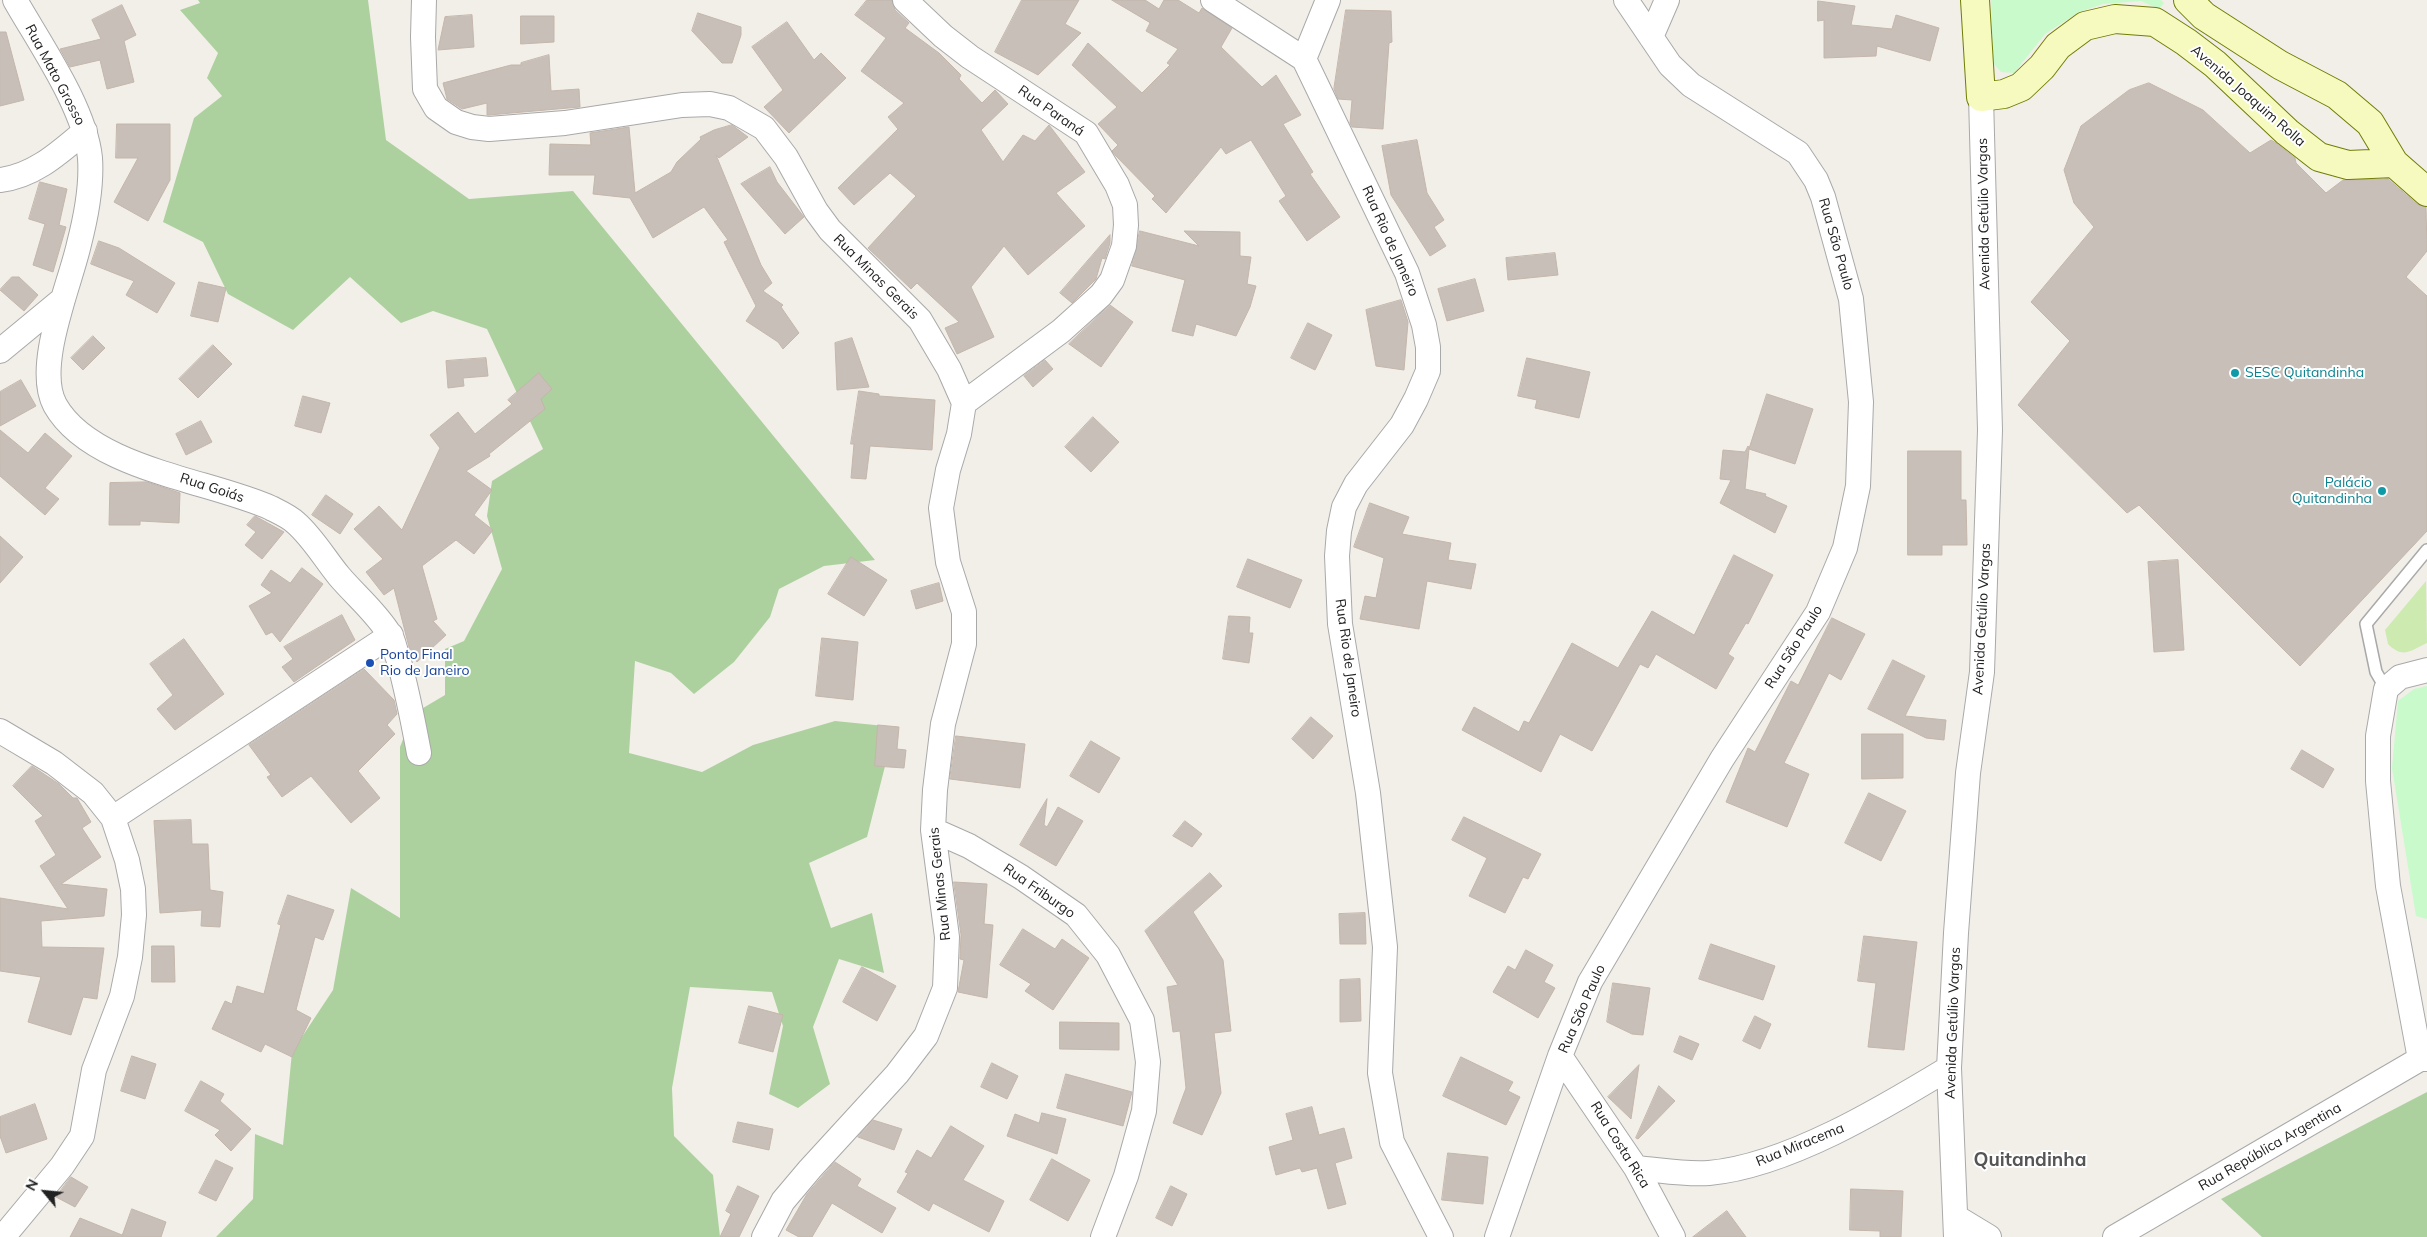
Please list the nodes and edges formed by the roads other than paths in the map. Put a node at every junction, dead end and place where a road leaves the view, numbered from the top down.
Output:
1 (15, 0) edge
2 (424, 0) edge
3 (904, 0) edge
4 (1213, 0) edge
5 (1328, 0) edge
6 (1626, 0) edge
7 (1667, 0) edge
8 (1975, 0) edge
9 (2196, 8) edge
10 (1651, 37) junction
11 (2186, 42) junction
12 (1304, 59) junction
13 (2280, 65) junction
14 (1981, 97) junction
15 (2257, 101) junction
16 (84, 132) junction
17 (2394, 163) junction
18 (0, 180) edge
19 (2427, 192) edge
20 (64, 299) junction
21 (52, 348) joint
22 (0, 351) edge
23 (964, 403) junction
24 (2427, 550) edge
25 (391, 635) junction
26 (2427, 670) edge
27 (2386, 688) junction
28 (0, 731) edge
29 (419, 753) dead end
30 (113, 818) junction
31 (934, 830) junction
32 (1560, 1056) junction
33 (2424, 1059) edge
34 (1949, 1068) junction
35 (1636, 1168) junction
36 (1956, 1227) edge
37 (3, 1237) edge
38 (765, 1237) edge
39 (1103, 1237) edge
40 (1441, 1237) edge
41 (1497, 1237) edge
42 (1673, 1237) edge
43 (1989, 1237) edge
44 (2115, 1237) edge

1 - 16 street, Rua Mato Grosso
2 - 23 street, Rua Minas Gerais
3 - 23 street, Rua Paraná
4 - 12 street
5 - 12 street
6 - 10 street, Rua São Paulo
7 - 10 street
8 - 14 street, Avenida Getúlio Vargas
9 - 11 street
9 - 13 street
10 - 32 street, Rua São Paulo
11 - 14 street, Avenida Joaquim Rolla
11 - 15 street, Avenida Joaquim Rolla
12 - 40 street, Rua Rio de Janeiro
13 - 15 street
13 - 17 street
14 - 34 street, Avenida Getúlio Vargas
15 - 17 street, Avenida Joaquim Rolla
16 - 18 street
16 - 20 street, Rua Mato Grosso
17 - 19 street
20 - 21 street, Rua Mato Grosso
20 - 22 street
21 - 25 street, Rua Goiás
23 - 31 street, Rua Minas Gerais
24 - 27 lane
25 - 29 street, Rua Goiás
25 - 30 street
26 - 27 street
27 - 33 street
28 - 30 street
30 - 37 street
31 - 38 street, Rua Minas Gerais
31 - 39 street, Rua Friburgo
32 - 35 street, Rua Costa Rica
32 - 41 street, Rua São Paulo
33 - 44 street, Rua República Argentina
34 - 35 street, Rua Miracema
34 - 36 street, Avenida Getúlio Vargas
35 - 42 street, Rua Costa Rica
36 - 43 street

